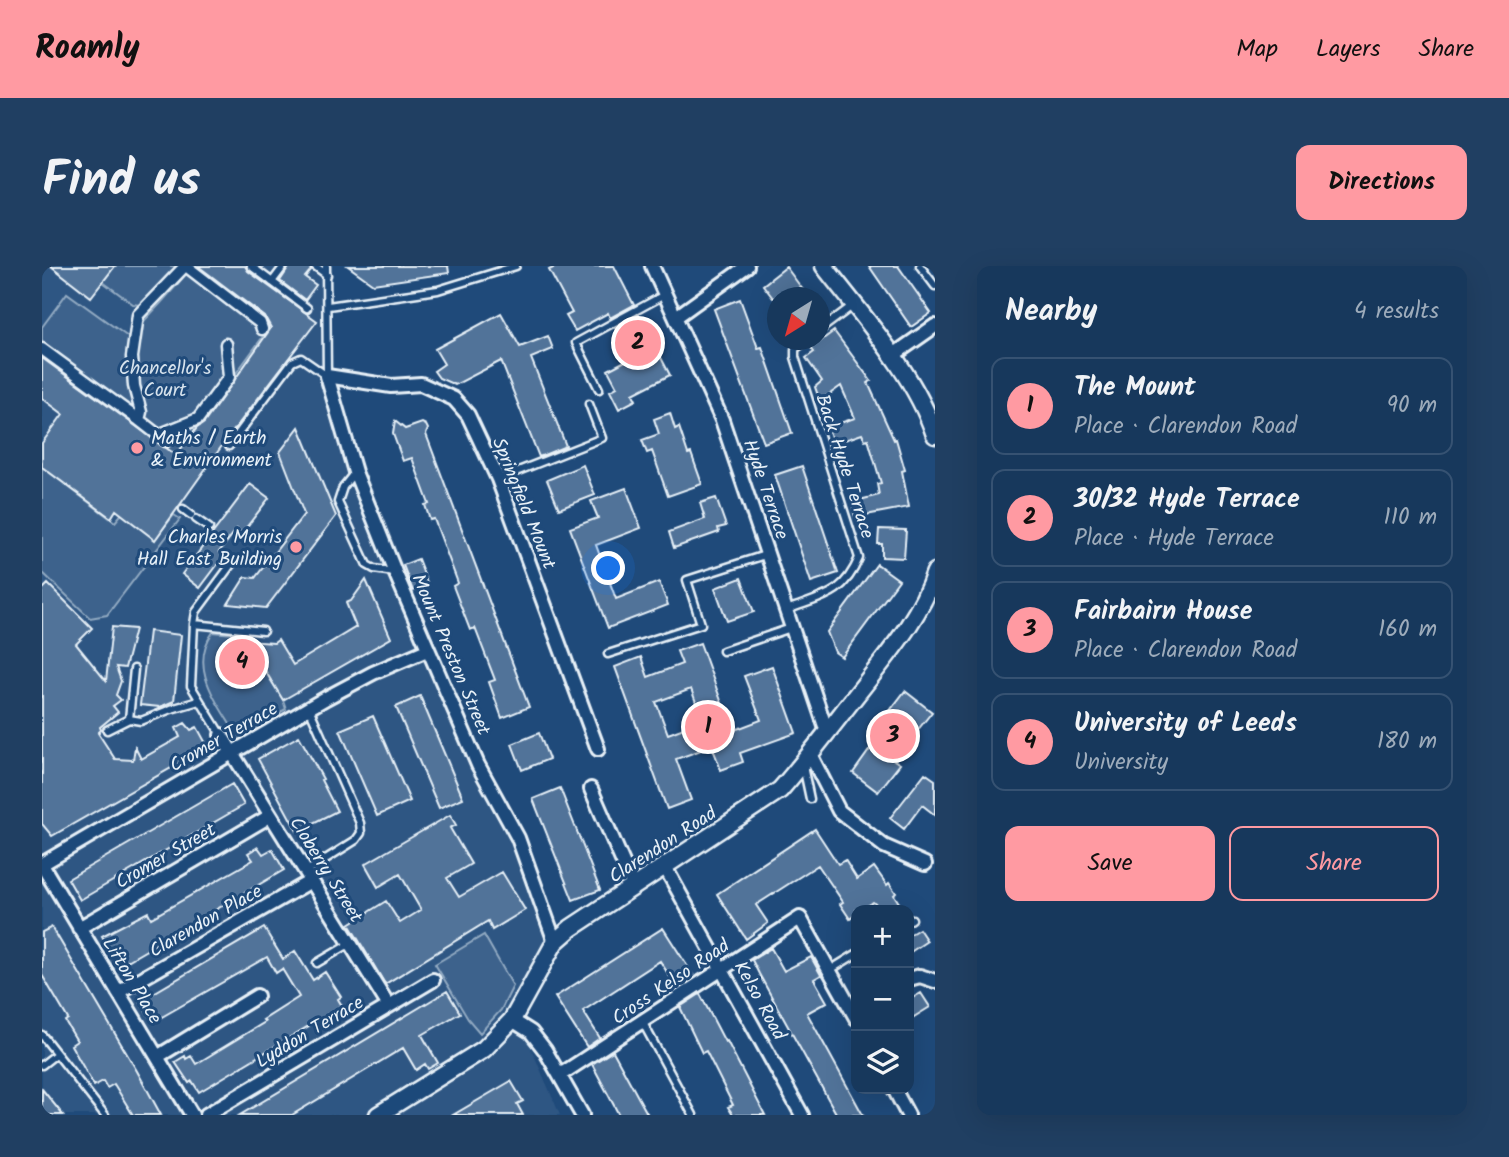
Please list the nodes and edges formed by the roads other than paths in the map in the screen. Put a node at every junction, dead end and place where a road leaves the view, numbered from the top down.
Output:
1 (185, 266) edge
2 (251, 266) edge
3 (284, 266) edge
4 (315, 266) edge
5 (326, 266) edge
6 (516, 266) edge
7 (652, 266) edge
8 (747, 266) edge
9 (824, 266) edge
10 (920, 266) edge
11 (327, 275) junction
12 (272, 282) junction
13 (935, 286) edge
14 (666, 294) junction
15 (854, 305) junction
16 (328, 306) junction
17 (307, 308) dead end
18 (676, 317) junction
19 (830, 323) edge
20 (935, 326) edge
21 (262, 329) dead end
22 (226, 344) dead end
23 (42, 349) edge
24 (795, 350) edge
25 (892, 355) junction
26 (327, 376) junction
27 (599, 389) dead end
28 (589, 404) dead end
29 (139, 420) junction
30 (935, 435) edge
31 (229, 446) dead end
32 (355, 472) junction
33 (498, 479) junction
34 (183, 509) dead end
35 (209, 528) dead end
36 (768, 554) junction
37 (233, 562) dead end
38 (396, 572) junction
39 (935, 572) edge
40 (788, 610) junction
41 (194, 624) junction
42 (793, 628) junction
43 (262, 631) dead end
44 (427, 650) junction
45 (723, 651) dead end
46 (608, 654) dead end
47 (134, 669) dead end
48 (200, 701) junction
49 (309, 708) junction
50 (129, 719) junction
51 (107, 730) dead end
52 (827, 732) junction
53 (220, 735) joint
54 (598, 749) dead end
55 (233, 753) junction
56 (806, 759) junction
57 (591, 789) dead end
58 (810, 799) dead end
59 (270, 816) junction
60 (925, 864) dead end
61 (42, 865) edge
62 (665, 867) junction
63 (308, 877) junction
64 (634, 887) junction
65 (79, 928) junction
66 (555, 942) junction
67 (351, 943) junction
68 (851, 957) edge
69 (317, 963) dead end
70 (722, 969) junction
71 (830, 970) junction
72 (914, 978) edge
73 (433, 980) dead end
74 (935, 981) edge
75 (118, 992) junction
76 (257, 996) dead end
77 (388, 1006) junction
78 (851, 1006) edge
79 (512, 1020) junction
80 (643, 1023) junction
81 (42, 1035) edge
82 (56, 1054) junction
83 (157, 1057) junction
84 (42, 1065) edge
85 (560, 1075) junction
86 (897, 1094) edge
87 (386, 1113) edge
88 (105, 1115) edge
89 (192, 1115) edge
90 (206, 1115) edge
91 (582, 1115) edge
92 (694, 1115) edge
93 (802, 1115) edge
94 (908, 1115) edge

1 - 21 street
1 - 29 street
2 - 12 lane
3 - 12 lane
4 - 11 lane
5 - 11 lane
6 - 16 lane
7 - 14 street, Hyde Terrace
8 - 18 street
9 - 15 street
10 - 13 lane
11 - 16 lane
12 - 17 lane
14 - 18 street, Hyde Terrace
14 - 27 lane
15 - 19 lane
15 - 25 street
16 - 26 lane
18 - 36 street, Hyde Terrace
20 - 25 street
22 - 29 street
23 - 29 street
24 - 40 lane, Back Hyde Terrace
25 - 30 street
26 - 31 lane
26 - 32 street, Mount Preston Street
26 - 33 street, Springfield Mount
28 - 33 lane
32 - 38 street, Mount Preston Street
32 - 38 lane
33 - 54 street, Springfield Mount
34 - 35 lane
36 - 40 street, Hyde Terrace
36 - 46 lane
37 - 41 lane
38 - 44 street, Mount Preston Street
39 - 52 street, Clarendon Road
40 - 42 street, Hyde Terrace
41 - 43 lane
41 - 48 lane
42 - 45 lane
42 - 52 street, Hyde Terrace
44 - 49 street, Cromer Terrace
44 - 66 street, Mount Preston Street
47 - 50 lane
48 - 50 lane
48 - 53 lane
49 - 55 street, Cromer Terrace
49 - 63 lane
50 - 51 lane
52 - 56 street, Clarendon Road
53 - 55 street, Cloberry Street
55 - 59 street, Cloberry Street
55 - 61 street, Cromer Terrace
56 - 58 lane
56 - 60 street
56 - 62 street, Clarendon Road
57 - 64 street
59 - 63 street, Cloberry Street
59 - 65 street, Cromer Street
61 - 65 street, Lifton Place
62 - 64 street, Clarendon Road
62 - 70 street, Kelso Road
63 - 67 street, Cloberry Street
63 - 75 street, Clarendon Place
64 - 66 street, Clarendon Road
65 - 75 street, Lifton Place
66 - 79 street, Clarendon Road
67 - 69 lane
67 - 77 street, Cloberry Street
68 - 71 lane
70 - 71 street, Cross Kelso Road
70 - 80 street, Cross Kelso Road
70 - 93 street, Kelso Road
71 - 78 street
72 - 74 street
73 - 77 street, Lyddon Terrace
75 - 83 street, Lifton Place
76 - 83 street
77 - 90 street, Lyddon Terrace
79 - 85 street
79 - 87 street, Clarendon Road
80 - 85 street, Cross Kelso Road
80 - 92 lane
81 - 82 lane
82 - 84 lane
82 - 88 lane
83 - 89 street, Lifton Place
85 - 91 street
86 - 94 street

